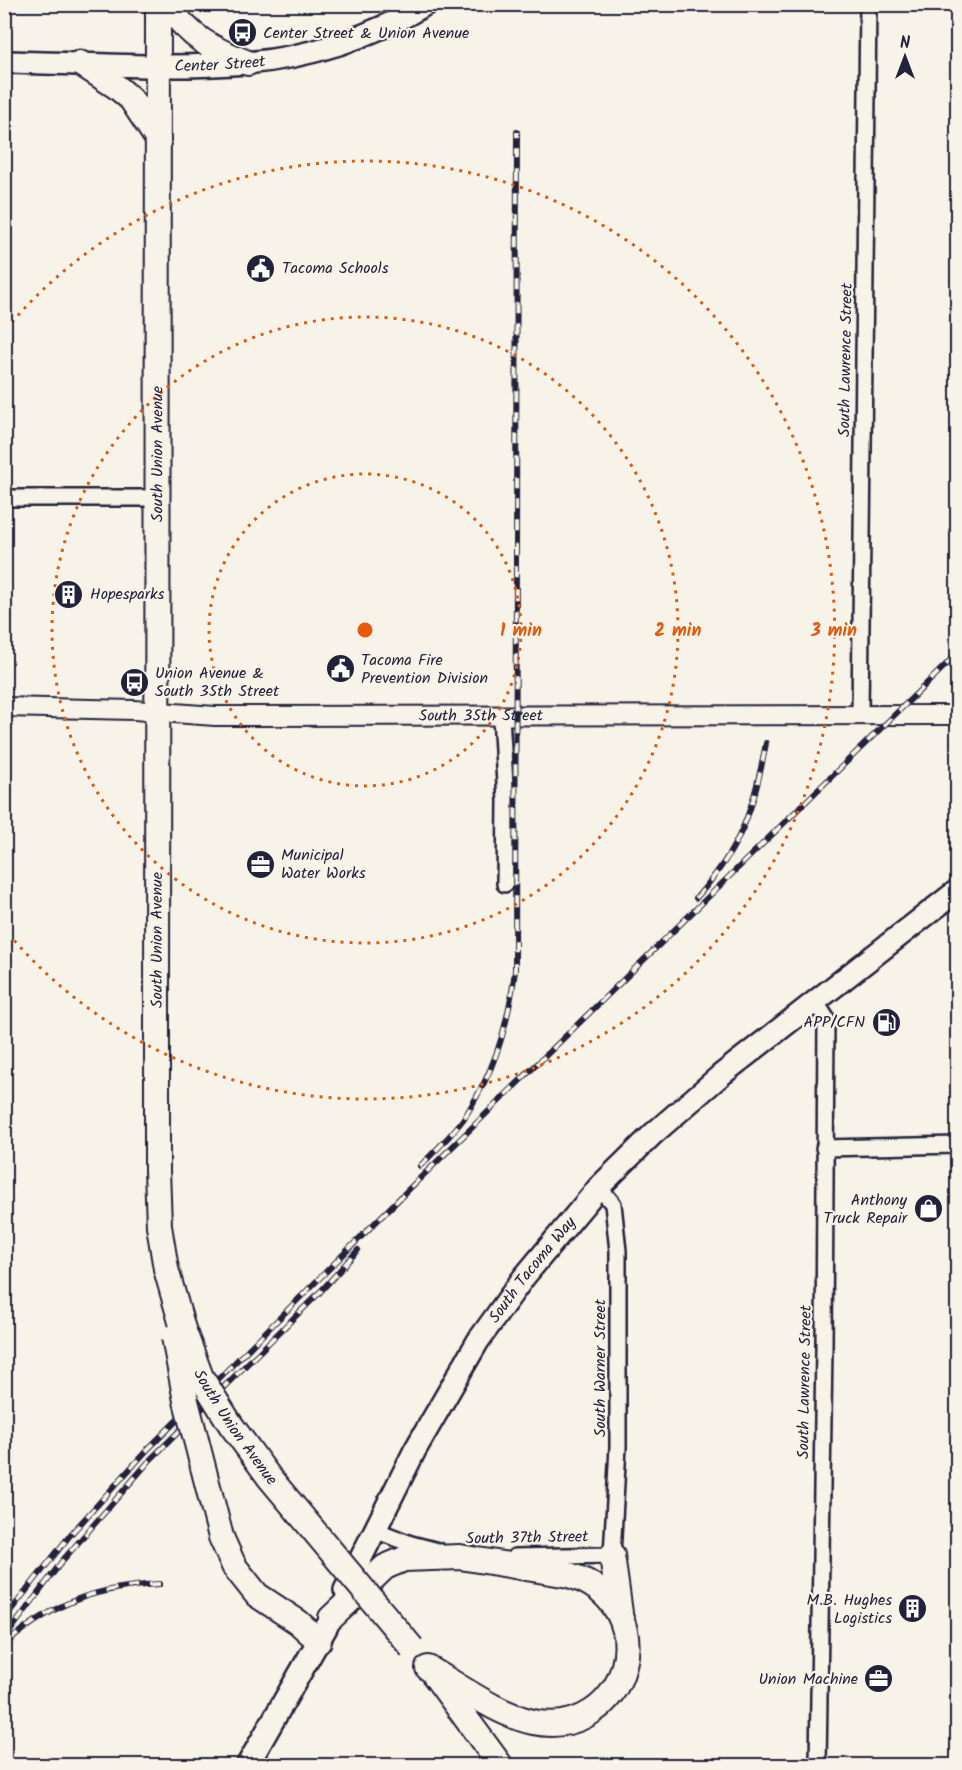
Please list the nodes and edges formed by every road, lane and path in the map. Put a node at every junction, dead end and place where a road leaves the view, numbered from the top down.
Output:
1 (158, 4) edge
2 (166, 4) edge
3 (426, 4) edge
4 (868, 4) edge
5 (4, 62) edge
6 (80, 63) junction
7 (248, 63) junction
8 (158, 65) junction
9 (158, 140) junction
10 (4, 498) edge
11 (157, 498) junction
12 (4, 707) edge
13 (157, 713) junction
14 (860, 715) junction
15 (957, 715) edge
16 (501, 716) junction
17 (505, 884) dead end
18 (957, 890) edge
19 (815, 1001) junction
20 (957, 1145) edge
21 (824, 1148) junction
22 (599, 1187) junction
23 (166, 1269) junction
24 (375, 1530) junction
25 (612, 1555) junction
26 (460, 1557) junction
27 (620, 1613) junction
28 (331, 1618) junction
29 (319, 1641) junction
30 (428, 1668) junction
31 (247, 1766) edge
32 (501, 1766) edge
33 (818, 1766) edge

1 - 8 main road, South Union Avenue
2 - 7 main road
3 - 7 main road, Center Street
4 - 14 street, South Lawrence Street
5 - 6 main road, Center Street
6 - 8 main road, Center Street
6 - 9 main road
7 - 8 main road, Center Street
8 - 9 main road, South Union Avenue
9 - 11 main road, South Union Avenue
10 - 11 street
11 - 13 main road, South Union Avenue
12 - 13 street, South 35th Street
13 - 16 street, South 35th Street
13 - 23 main road, South Union Avenue, bridge
14 - 15 street, South 35th Street
14 - 16 street, South 35th Street
16 - 17 street
18 - 19 main road, South Tacoma Way
19 - 21 street, South Lawrence Street
19 - 22 main road, South Tacoma Way
20 - 21 street
21 - 33 street, South Lawrence Street
22 - 24 main road, South Tacoma Way
22 - 25 street, South Warner Street
23 - 29 main road, bridge
23 - 30 main road, South Union Avenue, bridge
24 - 26 street, South 37th Street
24 - 28 main road, South Tacoma Way
25 - 26 street, South 37th Street
25 - 27 main road
26 - 27 main road
26 - 28 main road
27 - 30 main road
28 - 29 main road, South Tacoma Way
29 - 31 main road, South Tacoma Way
30 - 32 main road, South Union Avenue

